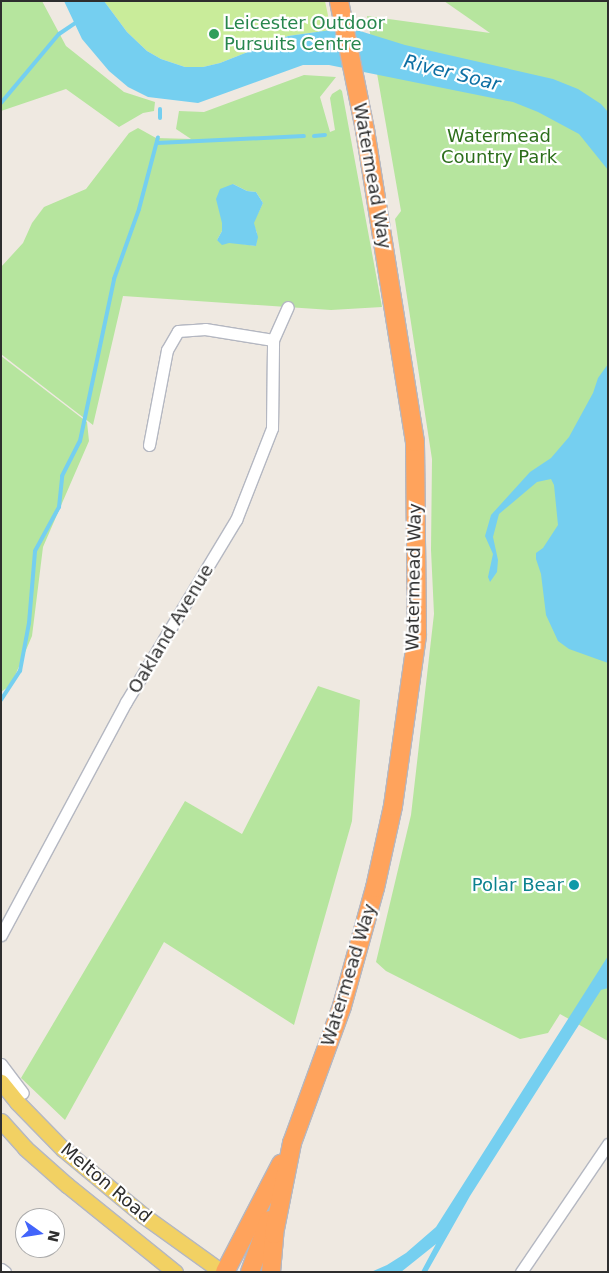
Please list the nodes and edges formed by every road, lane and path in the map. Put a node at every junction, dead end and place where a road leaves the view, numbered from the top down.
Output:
1 (339, 1) edge
2 (288, 306) dead end
3 (273, 340) junction
4 (149, 445) dead end
5 (1, 935) edge
6 (1, 1064) edge
7 (1, 1082) edge
8 (20, 1098) junction
9 (1, 1117) edge
10 (1, 1121) edge
11 (292, 1143) junction
12 (608, 1144) edge
13 (282, 1184) junction
14 (1, 1269) edge
15 (4, 1272) edge
16 (175, 1272) edge
17 (223, 1272) edge
18 (250, 1272) edge
19 (271, 1272) edge
20 (522, 1272) edge

1 - 11 highway, Watermead Way
2 - 3 street, Oakland Avenue
3 - 4 street
3 - 5 street, Oakland Avenue
6 - 8 street
7 - 8 main road, Melton Road
8 - 9 main road
8 - 17 main road, Melton Road
10 - 16 main road, Melton Road
11 - 13 highway, Watermead Way
11 - 17 highway, Watermead Way
12 - 20 street
13 - 18 highway, Watermead Way
13 - 19 highway, Watermead Way
14 - 15 street

